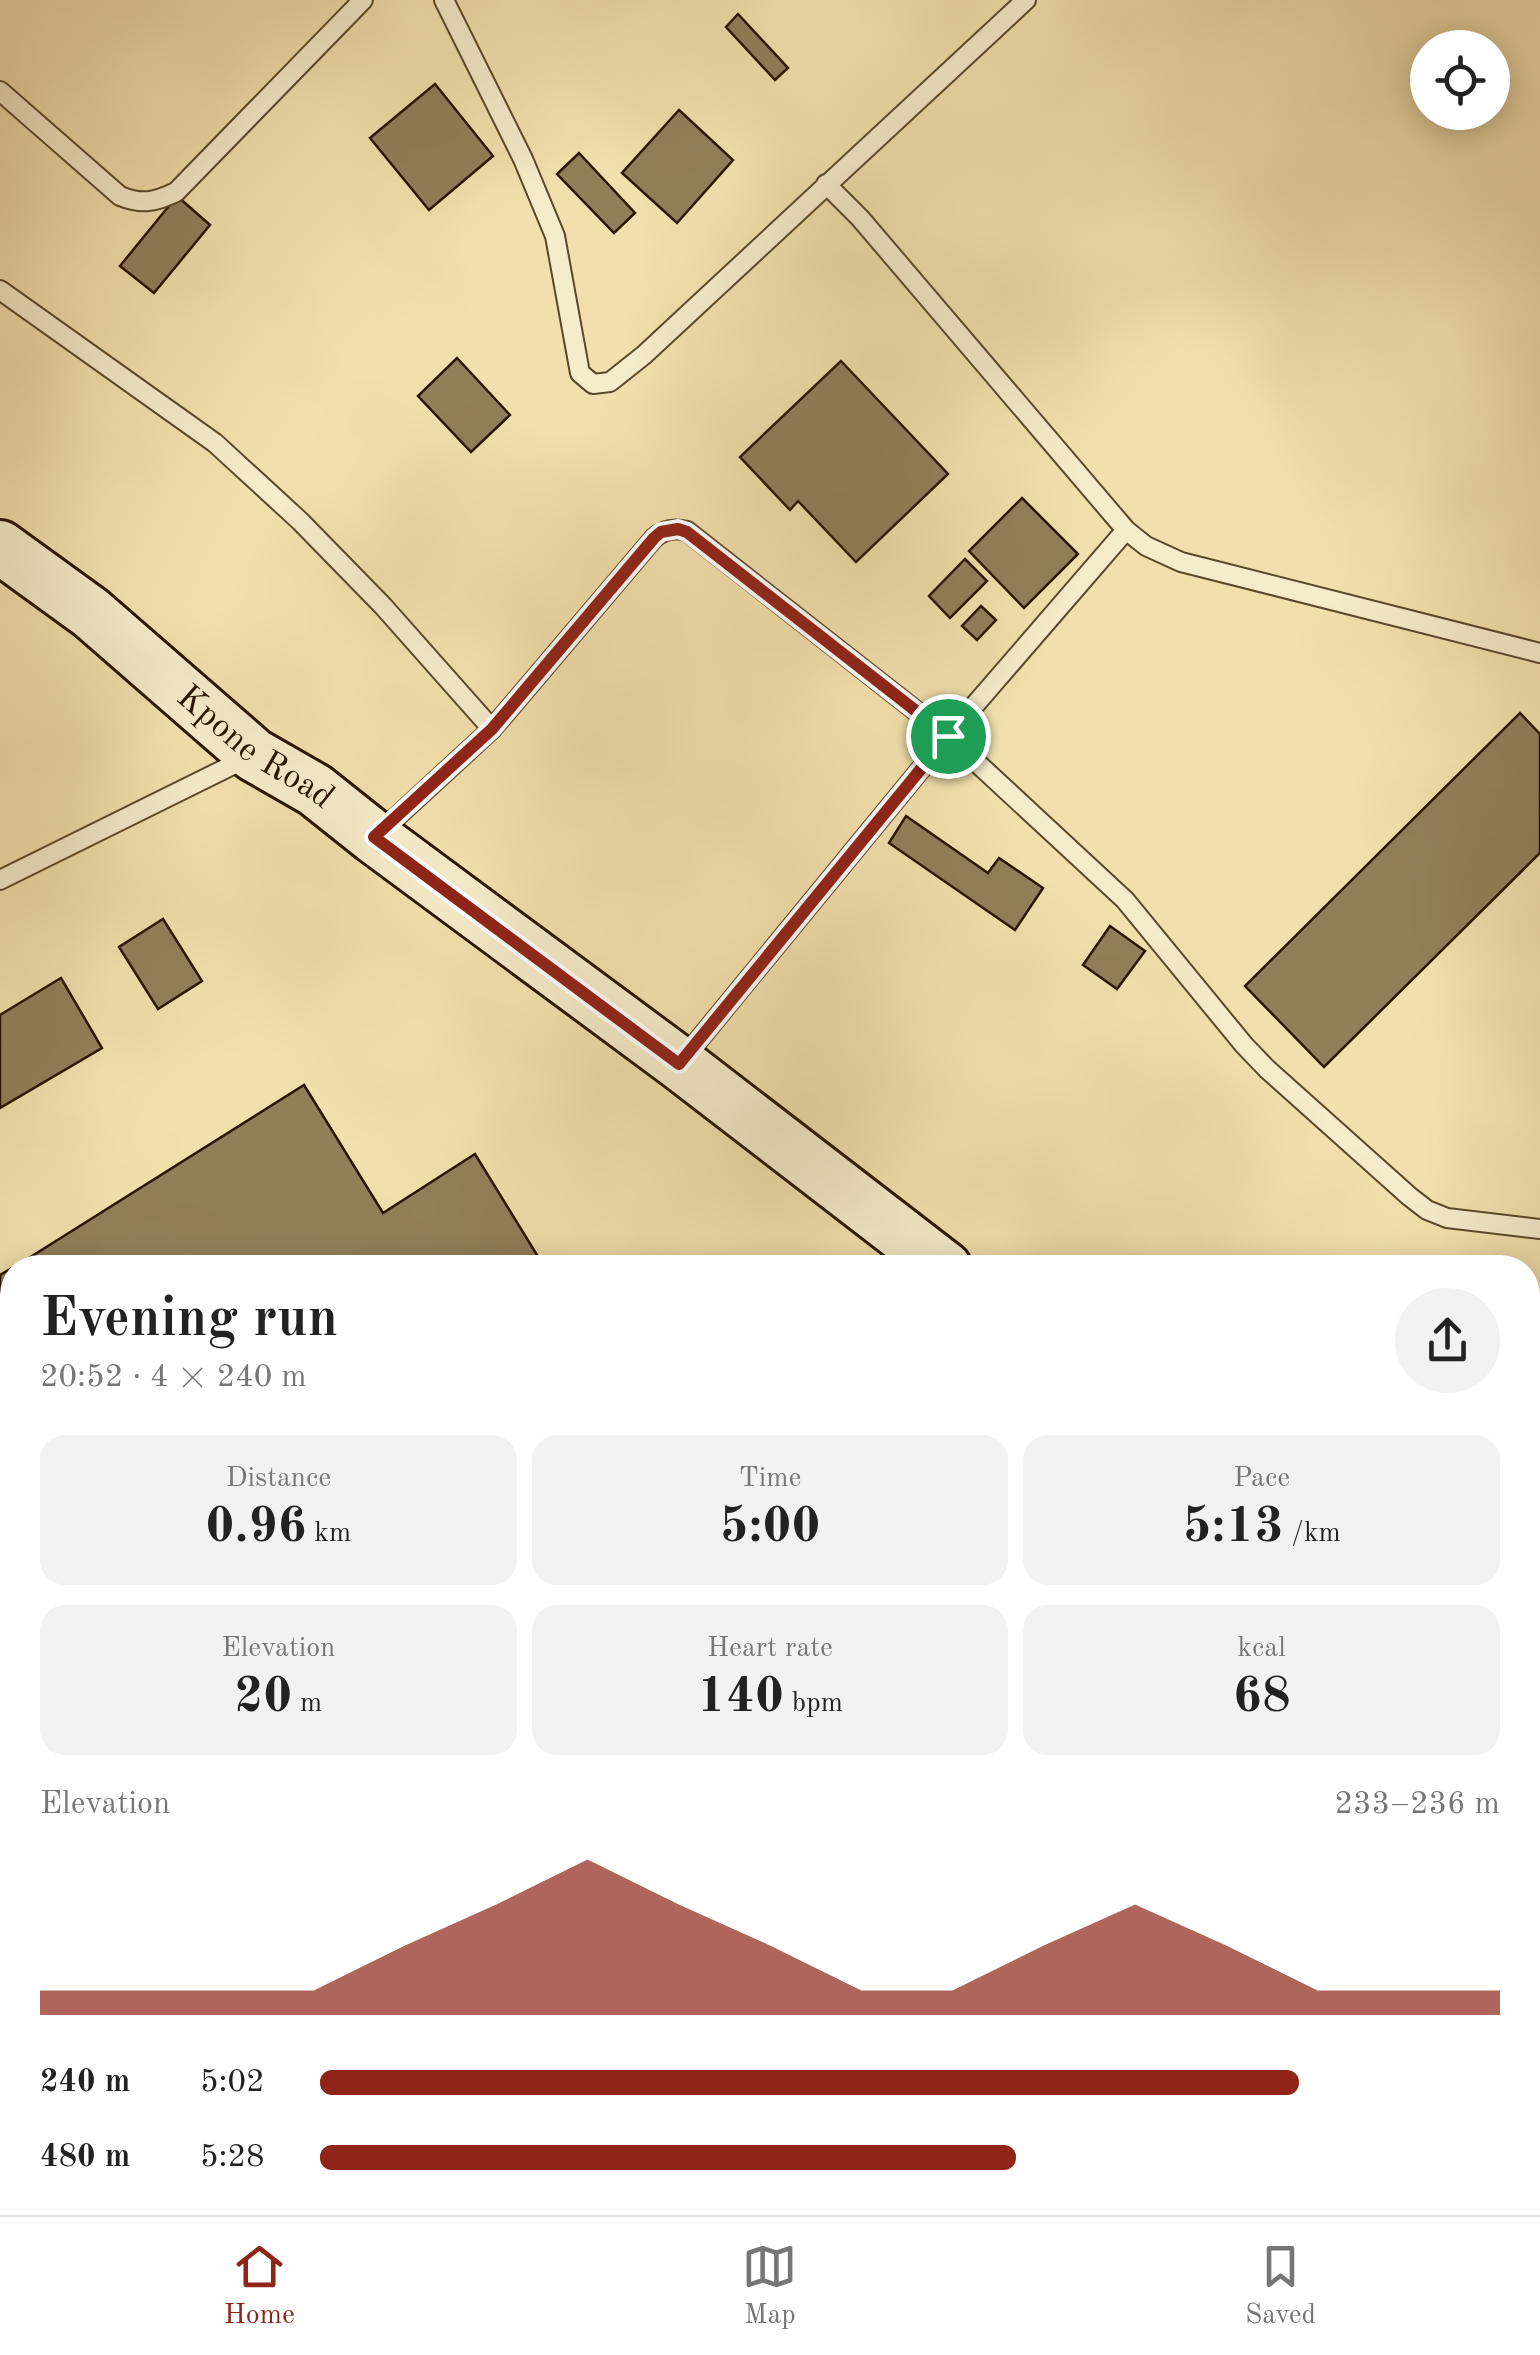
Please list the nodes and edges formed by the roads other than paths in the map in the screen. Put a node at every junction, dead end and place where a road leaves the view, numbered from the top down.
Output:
1 (363, 0) edge
2 (444, 0) edge
3 (1026, 0) edge
4 (0, 91) edge
5 (826, 184) junction
6 (0, 290) edge
7 (1126, 530) junction
8 (0, 547) edge
9 (1540, 653) edge
10 (492, 729) junction
11 (948, 736) junction
12 (254, 755) junction
13 (374, 837) junction
14 (0, 880) edge
15 (679, 1064) junction
16 (1540, 1229) edge
17 (929, 1255) edge

1 - 4 lane
2 - 5 lane
3 - 5 lane
5 - 7 lane
6 - 10 lane
7 - 9 lane
7 - 11 lane
8 - 12 main road, Kpone Road
10 - 11 lane
10 - 13 lane
11 - 15 lane
11 - 16 lane
12 - 13 main road, Kpone Road
12 - 14 lane
13 - 15 main road, Kpone Road
15 - 17 main road, Kpone Road

